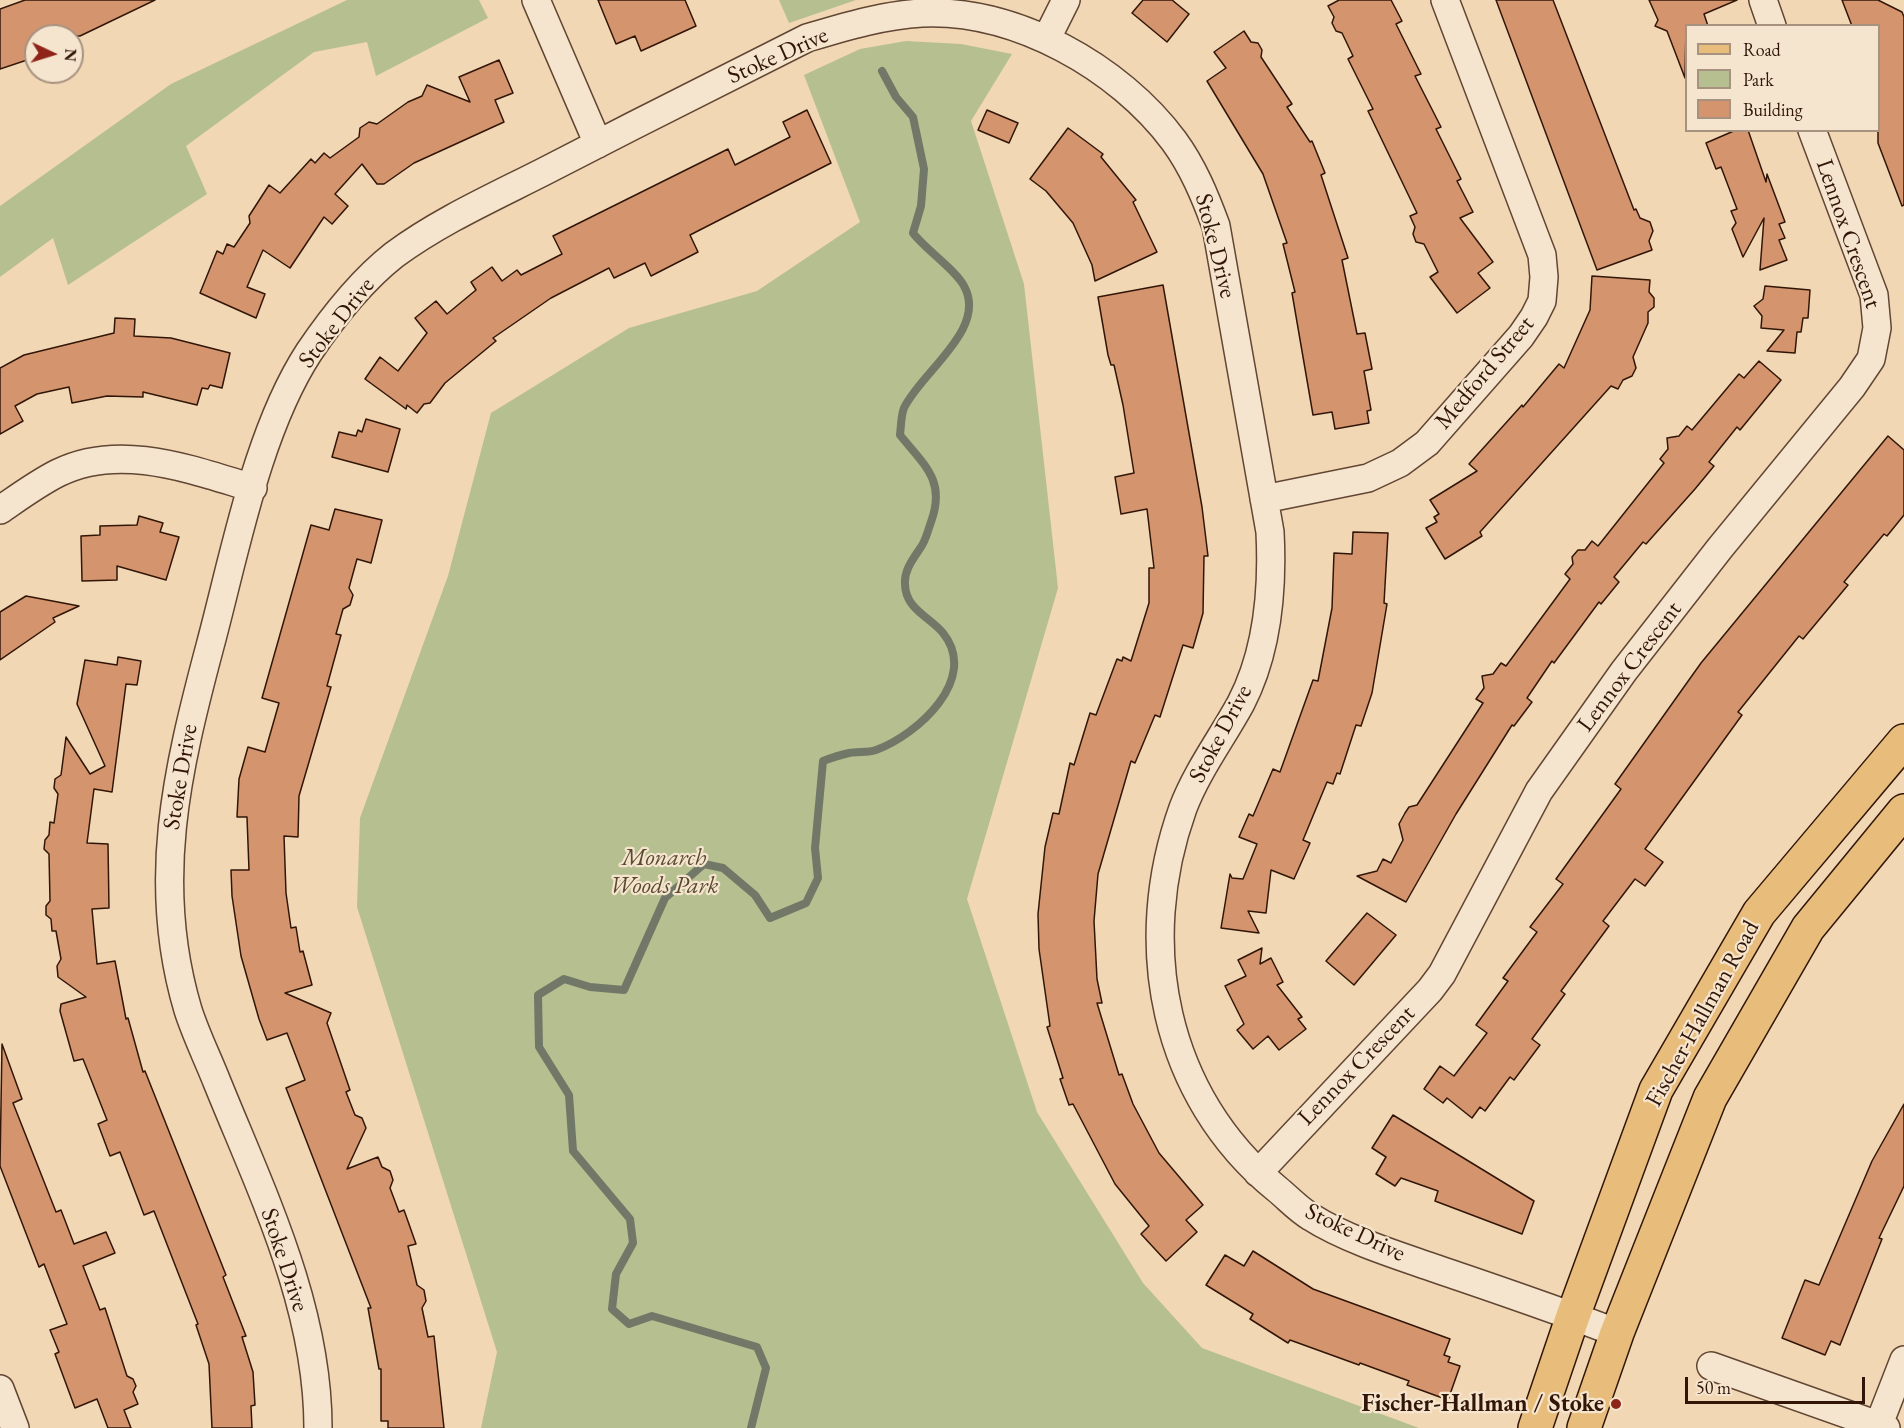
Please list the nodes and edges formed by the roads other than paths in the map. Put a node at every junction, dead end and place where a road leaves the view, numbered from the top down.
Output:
1 (536, 0) edge
2 (1066, 0) edge
3 (1445, 0) edge
4 (1762, 0) edge
5 (1771, 24) edge
6 (1047, 38) junction
7 (1813, 132) edge
8 (598, 144) junction
9 (253, 488) junction
10 (1264, 499) junction
11 (0, 510) edge
12 (1904, 741) edge
13 (1904, 811) edge
14 (1258, 1173) junction
15 (1573, 1316) junction
16 (1617, 1333) junction
17 (1904, 1360) edge
18 (1711, 1366) dead end
19 (0, 1389) edge
20 (1883, 1426) edge
21 (15, 1428) edge
22 (318, 1428) edge
23 (1535, 1428) edge
24 (1584, 1428) edge

1 - 8 street
2 - 6 street
3 - 10 street, Medford Street
4 - 5 street
6 - 8 street, Stoke Drive
6 - 10 street, Stoke Drive
7 - 14 street, Lennox Crescent
8 - 9 street, Stoke Drive
9 - 11 street
9 - 22 street, Stoke Drive
10 - 14 street, Stoke Drive
12 - 15 main road, Fischer-Hallman Road
13 - 16 main road, Fischer-Hallman Road
14 - 15 street, Stoke Drive
15 - 16 street, Stoke Drive
15 - 23 main road, Fischer-Hallman Road
16 - 24 main road, Fischer-Hallman Road
17 - 20 street
18 - 20 street
19 - 21 street

